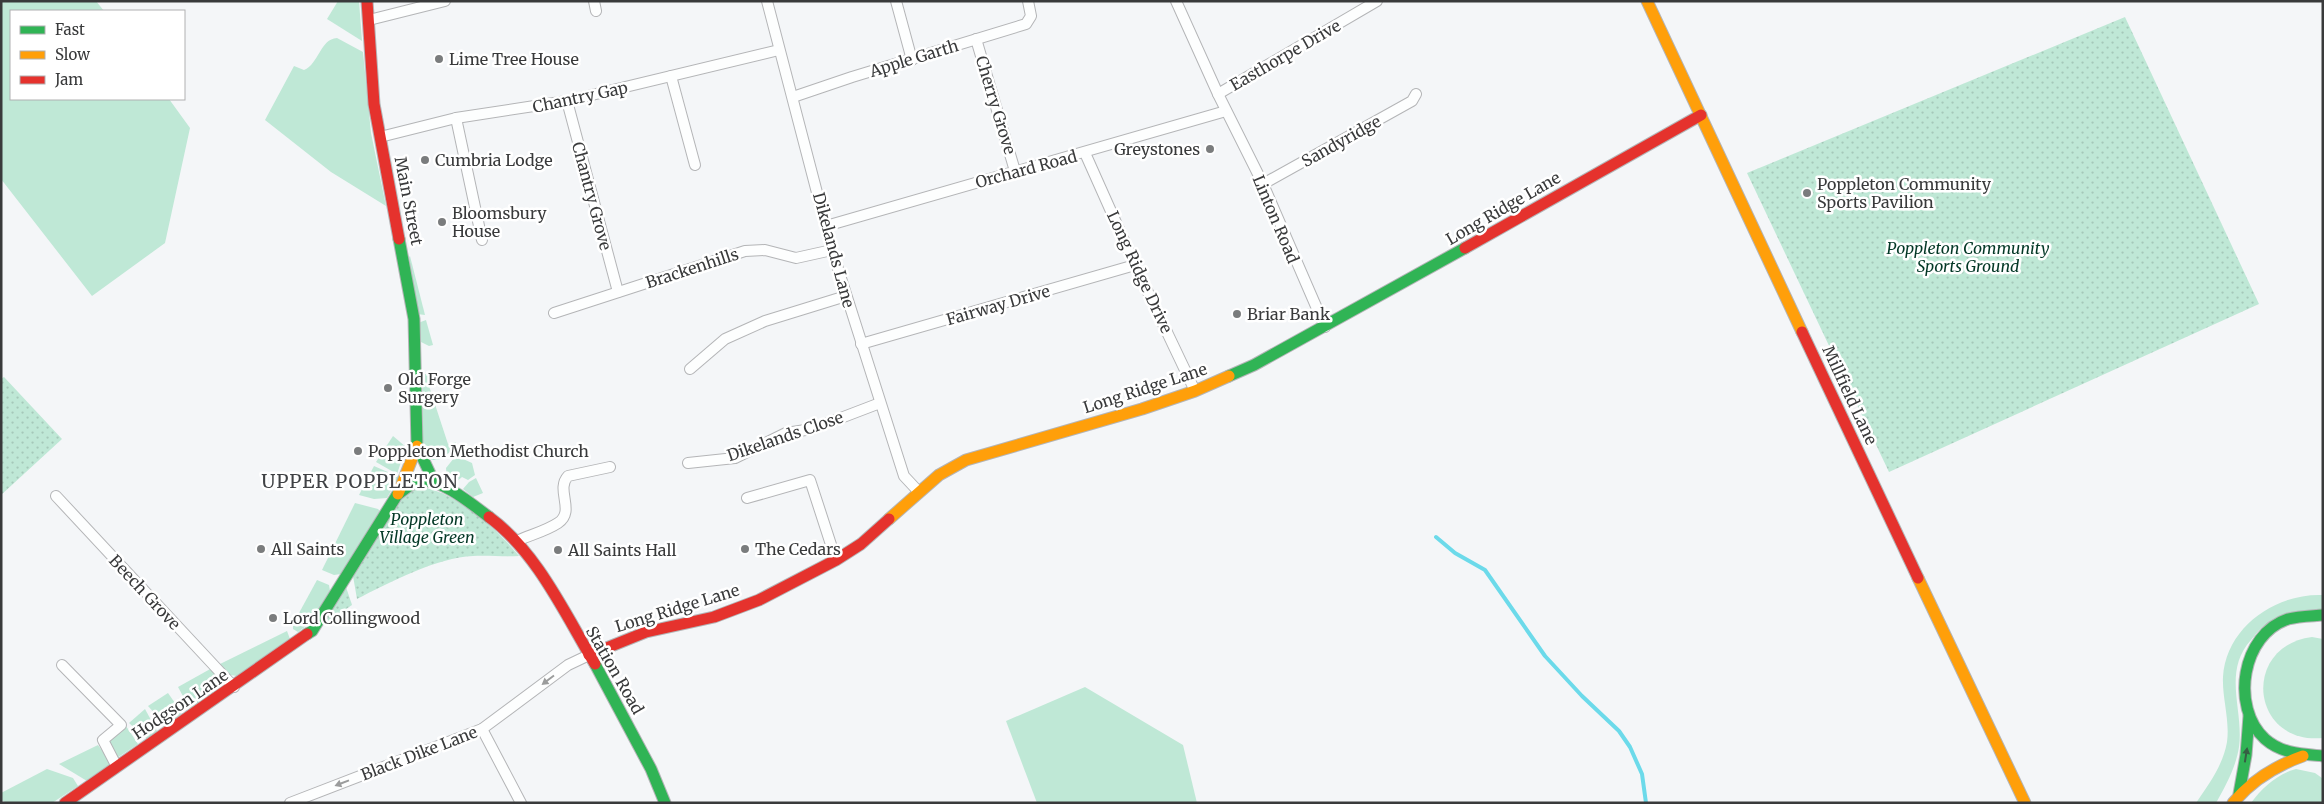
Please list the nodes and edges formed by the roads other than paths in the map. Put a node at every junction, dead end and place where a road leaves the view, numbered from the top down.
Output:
1 (367, 1) edge
2 (445, 1) edge
3 (767, 1) edge
4 (896, 1) edge
5 (1028, 1) edge
6 (1176, 1) edge
7 (1378, 1) edge
8 (1647, 1) edge
9 (369, 20) junction
10 (976, 39) junction
11 (779, 50) junction
12 (912, 60) junction
13 (670, 76) junction
14 (1218, 94) junction
15 (1416, 94) dead end
16 (793, 97) junction
17 (567, 101) junction
18 (1226, 111) junction
19 (1701, 115) junction
20 (456, 118) junction
21 (380, 137) junction
22 (1086, 152) junction
23 (695, 166) dead end
24 (1015, 170) junction
25 (1263, 184) junction
26 (826, 226) junction
27 (482, 240) dead end
28 (832, 250) junction
29 (1134, 266) junction
30 (618, 292) junction
31 (846, 296) junction
32 (554, 312) dead end
33 (1325, 327) junction
34 (861, 344) junction
35 (690, 369) dead end
36 (1194, 391) junction
37 (880, 402) junction
38 (417, 446) junction
39 (688, 462) dead end
40 (610, 468) dead end
41 (434, 482) junction
42 (918, 492) junction
43 (56, 496) dead end
44 (397, 496) junction
45 (747, 498) dead end
46 (517, 541) junction
47 (836, 560) junction
48 (2323, 615) edge
49 (589, 655) junction
50 (62, 665) dead end
51 (234, 687) junction
52 (2250, 716) junction
53 (482, 729) junction
54 (2303, 756) junction
55 (2321, 759) edge
56 (117, 767) junction
57 (2236, 798) edge
58 (65, 803) edge
59 (290, 803) edge
60 (521, 803) edge
61 (664, 803) edge
62 (2025, 803) edge

1 - 9 main road, Main Street
2 - 9 street
3 - 11 street, Dikelands Lane
4 - 12 street
5 - 10 street, Apple Garth
6 - 14 street, Linton Road
7 - 14 street, Easthorpe Drive
8 - 19 main road, Millfield Lane
9 - 21 main road, Main Street
10 - 12 street, Apple Garth
10 - 24 street, Cherry Grove
11 - 13 street, Chantry Gap
11 - 16 street, Dikelands Lane
12 - 16 street, Apple Garth
13 - 17 street, Chantry Gap
13 - 23 street
14 - 18 street, Linton Road
15 - 25 street, Sandyridge
16 - 26 street, Dikelands Lane
17 - 20 street, Chantry Gap
17 - 30 street, Chantry Grove
18 - 22 street, Orchard Road
18 - 25 street, Linton Road
19 - 33 main road, Long Ridge Lane
19 - 62 main road, Millfield Lane
20 - 21 street, Chantry Gap
20 - 27 street
21 - 38 main road, Main Street
22 - 24 street, Orchard Road
22 - 29 street, Long Ridge Drive
24 - 26 street, Orchard Road
25 - 33 street, Linton Road
26 - 28 street, Dikelands Lane
28 - 30 street, Brackenhills
28 - 31 street, Dikelands Lane
29 - 34 street, Fairway Drive
29 - 36 street, Long Ridge Drive
30 - 32 street, Brackenhills
31 - 34 street, Dikelands Lane
31 - 35 street
33 - 36 main road, Long Ridge Lane
34 - 37 street, Dikelands Lane
36 - 42 main road, Long Ridge Lane
37 - 39 street, Dikelands Close
37 - 42 street, Dikelands Lane
38 - 41 main road
38 - 44 main road
40 - 46 street
41 - 44 main road
41 - 46 main road, Station Road
42 - 47 main road, Long Ridge Lane
43 - 51 street, Beech Grove
44 - 51 main road, Hodgson Lane
45 - 47 street
46 - 49 main road, Station Road
47 - 49 main road, Long Ridge Lane
48 - 52 main road
49 -> 53 street, Black Dike Lane
49 - 61 main road, Station Road
50 - 56 street
51 - 56 main road, Hodgson Lane
52 - 54 main road
57 -> 52 main road
53 -> 59 street, Black Dike Lane
53 - 60 street
54 - 55 main road
54 - 57 main road
56 - 58 main road, Hodgson Lane

